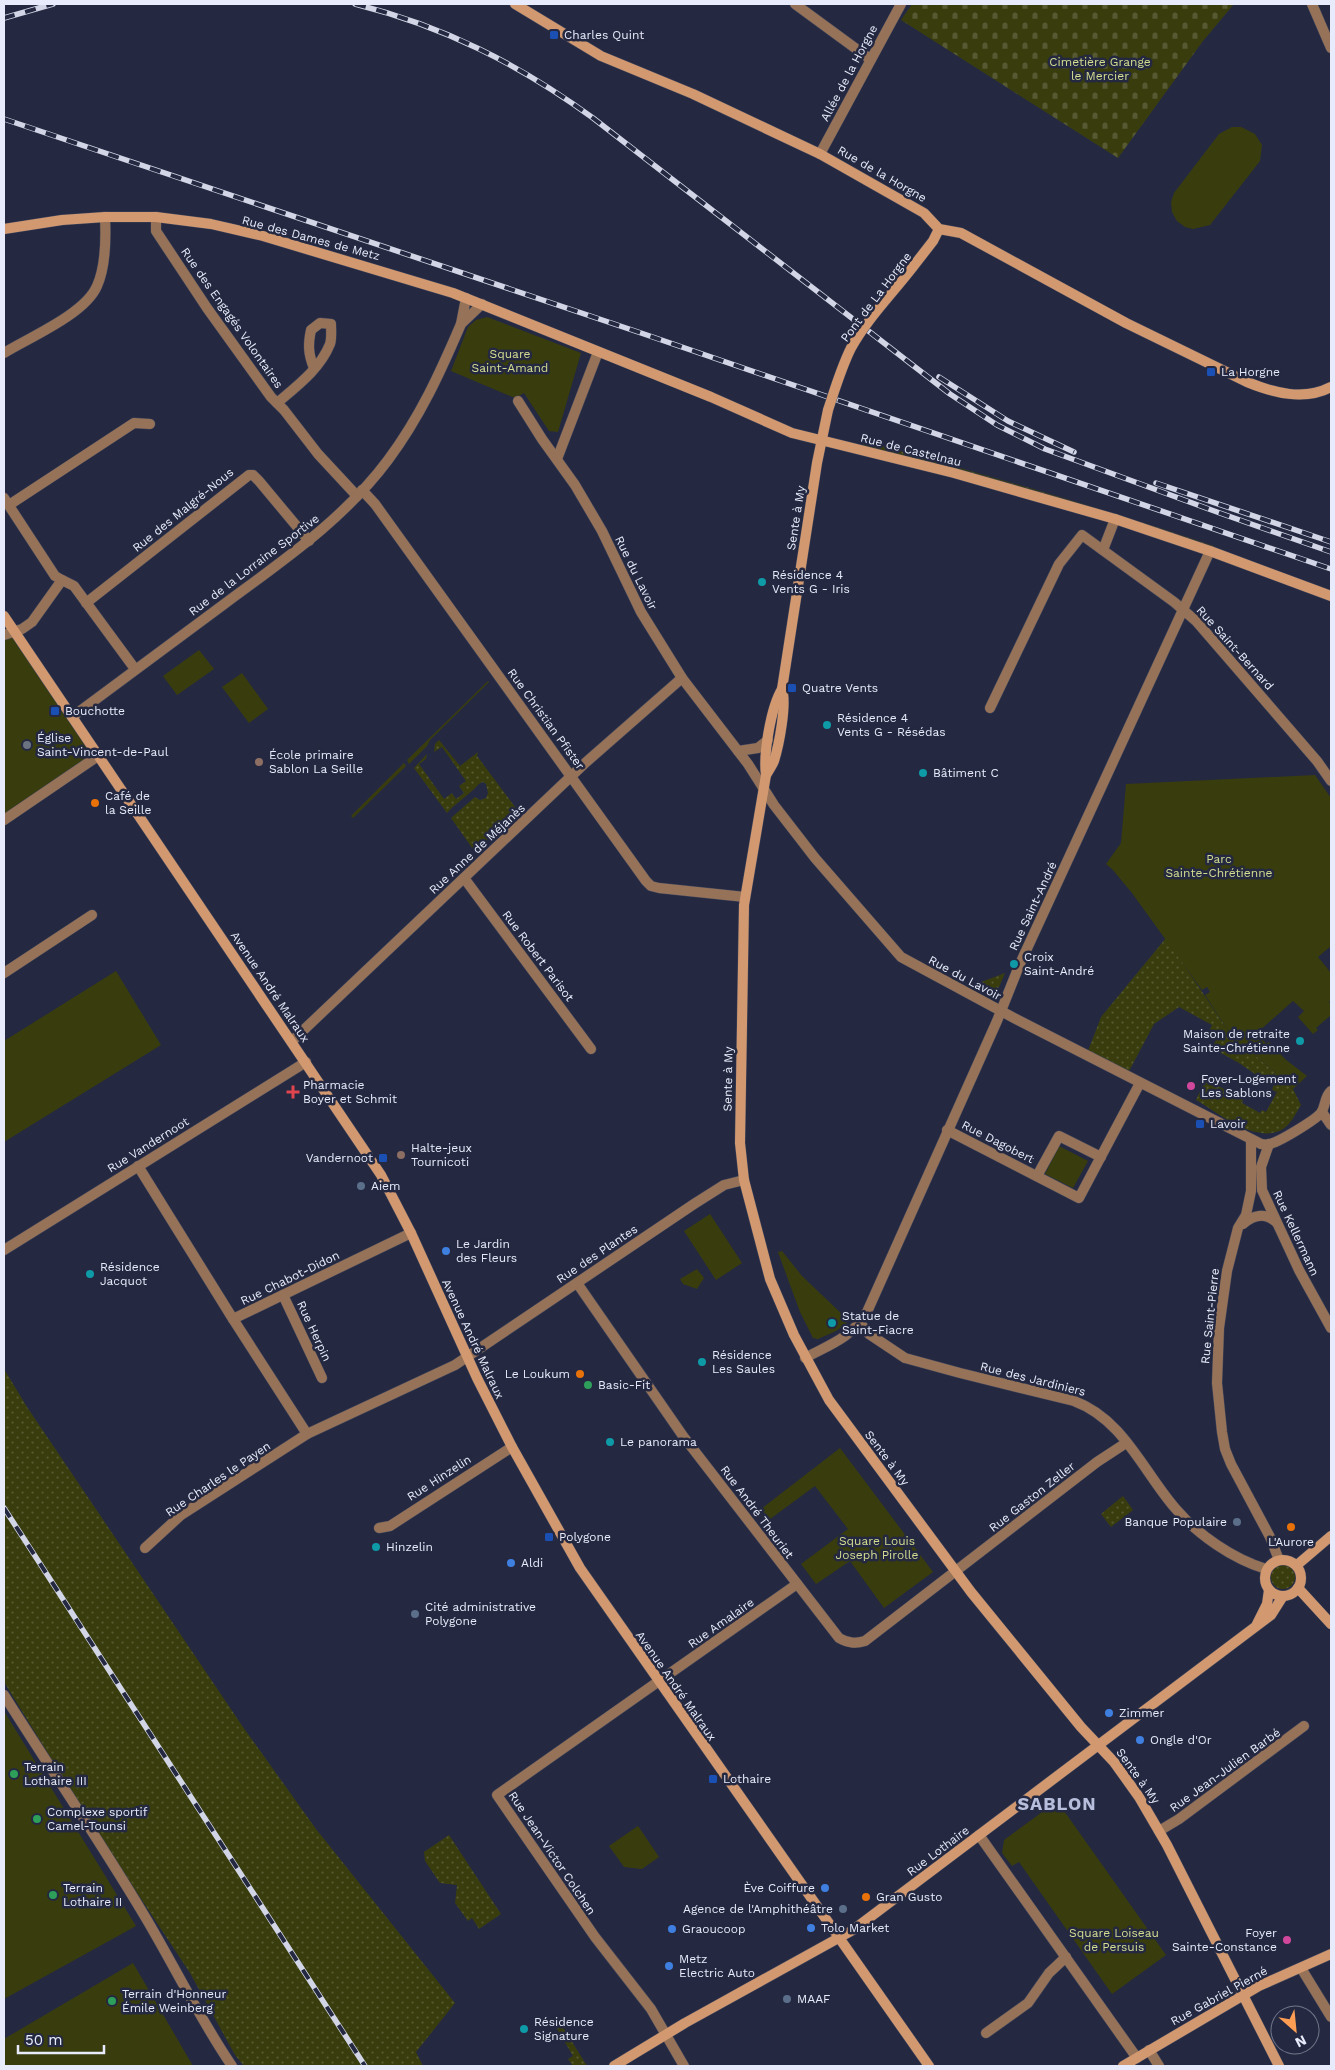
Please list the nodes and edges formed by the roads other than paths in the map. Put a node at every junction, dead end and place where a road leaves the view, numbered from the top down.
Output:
1 (515, 4) edge
2 (795, 4) edge
3 (901, 4) edge
4 (1312, 4) edge
5 (1331, 48) edge
6 (870, 59) junction
7 (820, 154) junction
8 (105, 217) junction
9 (156, 217) junction
10 (4, 229) edge
11 (939, 229) junction
12 (466, 298) junction
13 (482, 304) junction
14 (461, 324) junction
15 (598, 352) junction
16 (4, 353) edge
17 (314, 368) dead end
18 (1331, 388) edge
19 (518, 401) dead end
20 (277, 403) junction
21 (150, 424) dead end
22 (821, 440) junction
23 (557, 459) junction
24 (359, 493) junction
25 (6, 501) edge
26 (1115, 519) junction
27 (309, 541) junction
28 (1104, 550) junction
29 (1210, 551) junction
30 (62, 580) junction
31 (1331, 596) edge
32 (86, 603) junction
33 (1184, 610) junction
34 (4, 616) edge
35 (14, 632) junction
36 (4, 635) edge
37 (135, 669) junction
38 (682, 678) junction
39 (782, 690) junction
40 (990, 708) dead end
41 (72, 717) junction
42 (768, 740) junction
43 (738, 751) junction
44 (98, 756) junction
45 (766, 775) junction
46 (1330, 775) edge
47 (571, 776) junction
48 (764, 788) junction
49 (4, 820) edge
50 (464, 878) junction
51 (745, 897) junction
52 (92, 915) dead end
53 (4, 973) edge
54 (1001, 1011) junction
55 (292, 1041) junction
56 (591, 1049) dead end
57 (306, 1062) junction
58 (1140, 1083) junction
59 (1331, 1092) edge
60 (1322, 1112) junction
61 (1331, 1125) edge
62 (947, 1130) junction
63 (1251, 1140) junction
64 (1269, 1144) junction
65 (1101, 1157) junction
66 (138, 1166) junction
67 (1037, 1176) junction
68 (744, 1180) junction
69 (1262, 1190) junction
70 (1251, 1191) junction
71 (1276, 1223) junction
72 (1238, 1228) junction
73 (411, 1233) junction
74 (4, 1250) edge
75 (577, 1283) junction
76 (283, 1295) junction
77 (233, 1319) junction
78 (860, 1323) junction
79 (1331, 1328) edge
80 (468, 1357) junction
81 (805, 1358) junction
82 (322, 1378) dead end
83 (307, 1434) junction
84 (1126, 1443) junction
85 (512, 1447) junction
86 (379, 1528) dead end
87 (1331, 1536) edge
88 (145, 1548) dead end
89 (1279, 1560) junction
90 (1297, 1565) junction
91 (1266, 1570) junction
92 (956, 1572) junction
93 (797, 1584) junction
94 (1298, 1588) junction
95 (1269, 1590) junction
96 (1283, 1596) junction
97 (1331, 1624) edge
98 (1257, 1625) junction
99 (659, 1682) junction
100 (4, 1694) edge
101 (1304, 1726) dead end
102 (1098, 1745) junction
103 (1159, 1831) junction
104 (979, 1835) junction
105 (840, 1938) junction
106 (1331, 1954) edge
107 (1066, 1957) junction
108 (1302, 1968) junction
109 (1243, 1995) junction
110 (1331, 2017) edge
111 (986, 2033) dead end
112 (666, 2035) junction
113 (1149, 2050) junction
114 (1137, 2058) junction
115 (232, 2066) edge
116 (614, 2066) edge
117 (684, 2066) edge
118 (929, 2066) edge
119 (1123, 2066) edge
120 (1159, 2066) edge
121 (1279, 2066) edge

1 - 7 street, Rue de la Horgne
2 - 6 street
3 - 6 street, Allée de la Horgne
4 - 5 street
6 - 7 street, Allée de la Horgne
7 - 11 street, Rue de la Horgne
8 - 9 street, Rue des Dames de Metz
8 - 10 street, Rue des Dames de Metz
8 - 16 street
9 - 12 street, Rue des Dames de Metz
9 - 20 street, Rue des Engagés Volontaires
11 - 18 street
11 - 22 street, Pont de La Horgne, bridge
12 - 13 street, Rue des Dames de Metz
12 - 14 street, Rue de la Lorraine Sportive
13 - 14 street, Rue de la Lorraine Sportive
13 - 15 street, Rue des Dames de Metz
14 - 24 street, Rue de la Lorraine Sportive
15 - 22 street, Rue de Castelnau
15 - 23 street
17 - 20 street
19 - 23 street, Rue du Lavoir
20 - 24 street, Rue des Engagés Volontaires
21 - 25 street
22 - 26 street, Rue de Castelnau
22 - 39 street, Sente à My
23 - 38 street, Rue du Lavoir
24 - 27 street, Rue de la Lorraine Sportive
24 - 47 street, Rue Christian Pfister
25 - 30 street
26 - 28 street
26 - 29 street, Rue de Castelnau
27 - 32 street, Rue des Malgré-Nous
27 - 37 street, Rue de la Lorraine Sportive
28 - 33 street, Rue Saint-Bernard
28 - 40 street, Rue Saint-Bernard
29 - 31 street, Rue de Castelnau
29 - 33 street, Rue Saint-André
30 - 32 street
30 - 35 street
32 - 37 street
33 - 46 street, Rue Saint-Bernard
33 - 54 street, Rue Saint-André
34 - 35 street, Avenue André Malraux
35 - 36 street
35 - 41 street, Avenue André Malraux
37 - 41 street, Rue de la Lorraine Sportive
38 - 43 street, Rue du Lavoir
38 - 47 street, Rue Anne de Méjanès
39 - 42 street, Sente à My
39 - 45 street, Sente à My
41 - 44 street, Avenue André Malraux
42 - 43 street
42 - 45 street, Sente à My
43 - 48 street, Rue du Lavoir
44 - 49 street
44 - 55 street, Avenue André Malraux
45 - 48 street, Sente à My
47 - 50 street, Rue Anne de Méjanès
47 - 51 street, Rue Christian Pfister
48 - 51 street, Sente à My
48 - 54 street, Rue du Lavoir
50 - 55 street, Rue Anne de Méjanès
50 - 56 street, Rue Robert Parisot
51 - 68 street, Sente à My
52 - 53 street
54 - 58 street, Rue du Lavoir
54 - 62 street, Rue Saint-André
55 - 57 street, Avenue André Malraux
57 - 66 street, Rue Vandernoot
57 - 73 street, Avenue André Malraux
58 - 63 street, Rue du Lavoir
58 - 65 street, Rue Dagobert
59 - 60 street
60 - 61 street
60 - 64 street
62 - 67 street, Rue Dagobert
62 - 78 street, Rue Saint-André
63 - 64 street
63 - 70 street, Rue Saint-Pierre
64 - 69 street, Rue Kellermann
65 - 67 street, Rue Dagobert
65 - 67 street, Rue Dagobert
66 - 74 street, Rue Vandernoot
66 - 77 street, Rue Chabot-Didon
68 - 75 street, Rue des Plantes
68 - 81 street, Sente à My
69 - 70 street
69 - 71 street, Rue Kellermann
70 - 72 street, Rue Saint-Pierre
71 - 72 street
71 - 79 street, Rue Kellermann
72 - 89 street, Rue Saint-Pierre
73 - 76 street, Rue Chabot-Didon
73 - 80 street, Avenue André Malraux
75 - 80 street, Rue des Plantes
75 - 93 street, Rue André Theuriet
76 - 77 street, Rue Chabot-Didon
76 - 82 street, Rue Herpin
77 - 83 street
78 - 81 street, Rue Saint-André
78 - 84 street, Rue des Jardiniers
80 - 83 street, Rue Charles le Payen
80 - 85 street, Avenue André Malraux
81 - 92 street, Sente à My
83 - 88 street, Rue Charles le Payen
84 - 91 street, Rue des Jardiniers
84 - 92 street, Rue Gaston Zeller
85 - 86 street, Rue Hinzelin
85 - 99 street, Avenue André Malraux
87 - 90 street
89 - 90 street
89 - 91 street
90 - 94 street
91 - 95 street
92 - 93 street, Rue André Theuriet
92 - 102 street, Sente à My
93 - 99 street, Rue Amalaire
94 - 96 street
94 - 97 street
95 - 96 street
95 - 98 street, Rue Lothaire
96 - 98 street, Rue Lothaire
98 - 102 street, Rue Lothaire
99 - 105 street, Avenue André Malraux
99 - 112 street, Rue Jean-Victor Colchen
100 - 115 street
101 - 103 street, Rue Jean-Julien Barbé
102 - 103 street, Sente à My
102 - 104 street, Rue Lothaire
103 - 109 street, Sente à My
104 - 105 street, Rue Lothaire
104 - 107 street
105 - 112 street, Rue Lothaire
105 - 118 street, Avenue André Malraux
106 - 108 street, Rue Gabriel Pierné
107 - 111 street
107 - 114 street
108 - 109 street, Rue Gabriel Pierné
108 - 110 street
109 - 113 street, Rue Gabriel Pierné
109 - 121 street, Sente à My
112 - 116 street, Rue Lothaire
112 - 117 street
113 - 114 street, Rue Gabriel Pierné
113 - 120 street
114 - 119 street, Rue Gabriel Pierné

